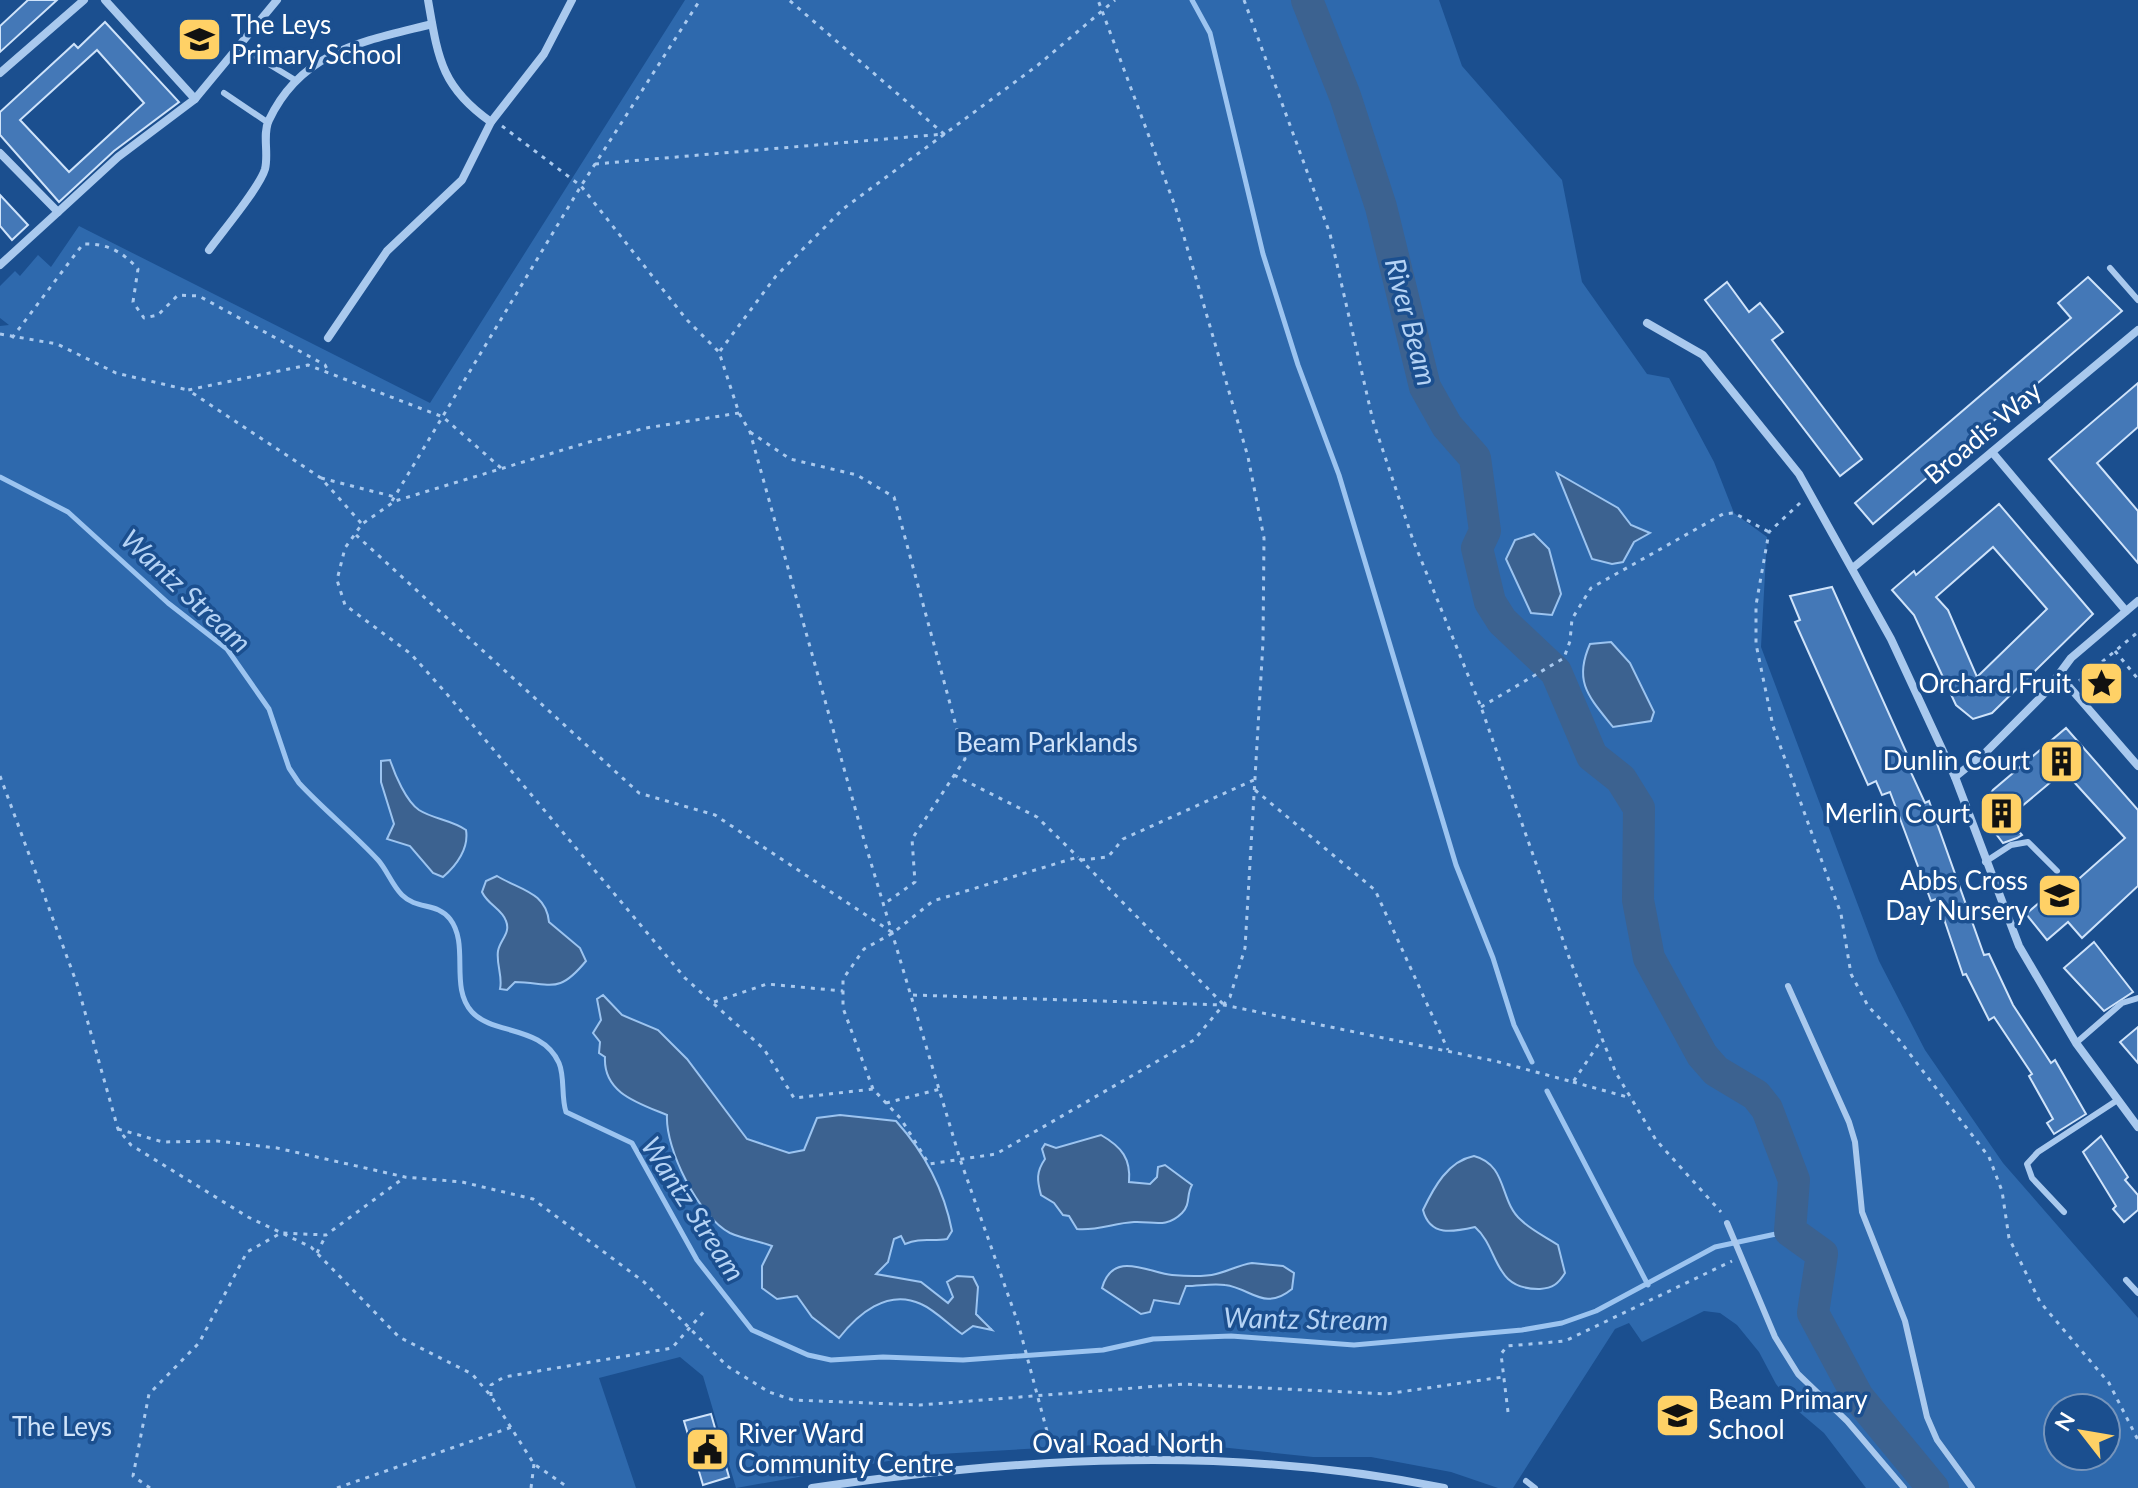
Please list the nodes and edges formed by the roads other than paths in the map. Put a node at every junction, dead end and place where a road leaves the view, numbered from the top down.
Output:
1 (84, 0) edge
2 (105, 0) edge
3 (277, 0) edge
4 (428, 0) edge
5 (572, 0) edge
6 (432, 24) junction
7 (254, 55) dead end
8 (0, 73) edge
9 (295, 80) junction
10 (224, 93) dead end
11 (195, 99) junction
12 (267, 122) junction
13 (491, 122) junction
14 (0, 153) edge
15 (58, 212) junction
16 (209, 250) dead end
17 (0, 265) edge
18 (2110, 268) dead end
19 (2138, 300) edge
20 (1647, 323) dead end
21 (2138, 330) edge
22 (328, 338) dead end
23 (1992, 452) junction
24 (1854, 567) junction
25 (2138, 601) edge
26 (2126, 611) junction
27 (2059, 675) junction
28 (2138, 766) edge
29 (1955, 777) junction
30 (1985, 862) junction
31 (2057, 871) dead end
32 (1788, 986) dead end
33 (2138, 998) edge
34 (2076, 1043) junction
35 (2116, 1101) junction
36 (2138, 1127) edge
37 (2064, 1212) dead end
38 (1727, 1223) road end
39 (2126, 1280) dead end
40 (2138, 1293) edge
41 (1526, 1481) dead end
42 (812, 1488) edge
43 (1444, 1488) edge
44 (1535, 1488) edge
45 (1904, 1488) edge
46 (1972, 1488) edge

1 - 8 street
2 - 11 street
3 - 11 street
4 - 6 street
5 - 13 street
6 - 9 street
6 - 13 street
7 - 9 lane
9 - 12 street
10 - 12 lane
11 - 15 street
12 - 16 street
13 - 22 street
14 - 15 street
15 - 17 street
18 - 19 lane
20 - 24 street
21 - 23 street, Broadis Way
23 - 24 street, Broadis Way
23 - 26 street
24 - 29 street
25 - 26 street
26 - 27 street
27 - 28 street
27 - 29 street
29 - 30 street
30 - 31 lane
30 - 34 street
32 - 46 lane
33 - 34 lane
34 - 35 street
35 - 36 street
35 - 37 lane
38 - 45 lane
39 - 40 lane
41 - 44 lane
42 - 43 street, Oval Road North

